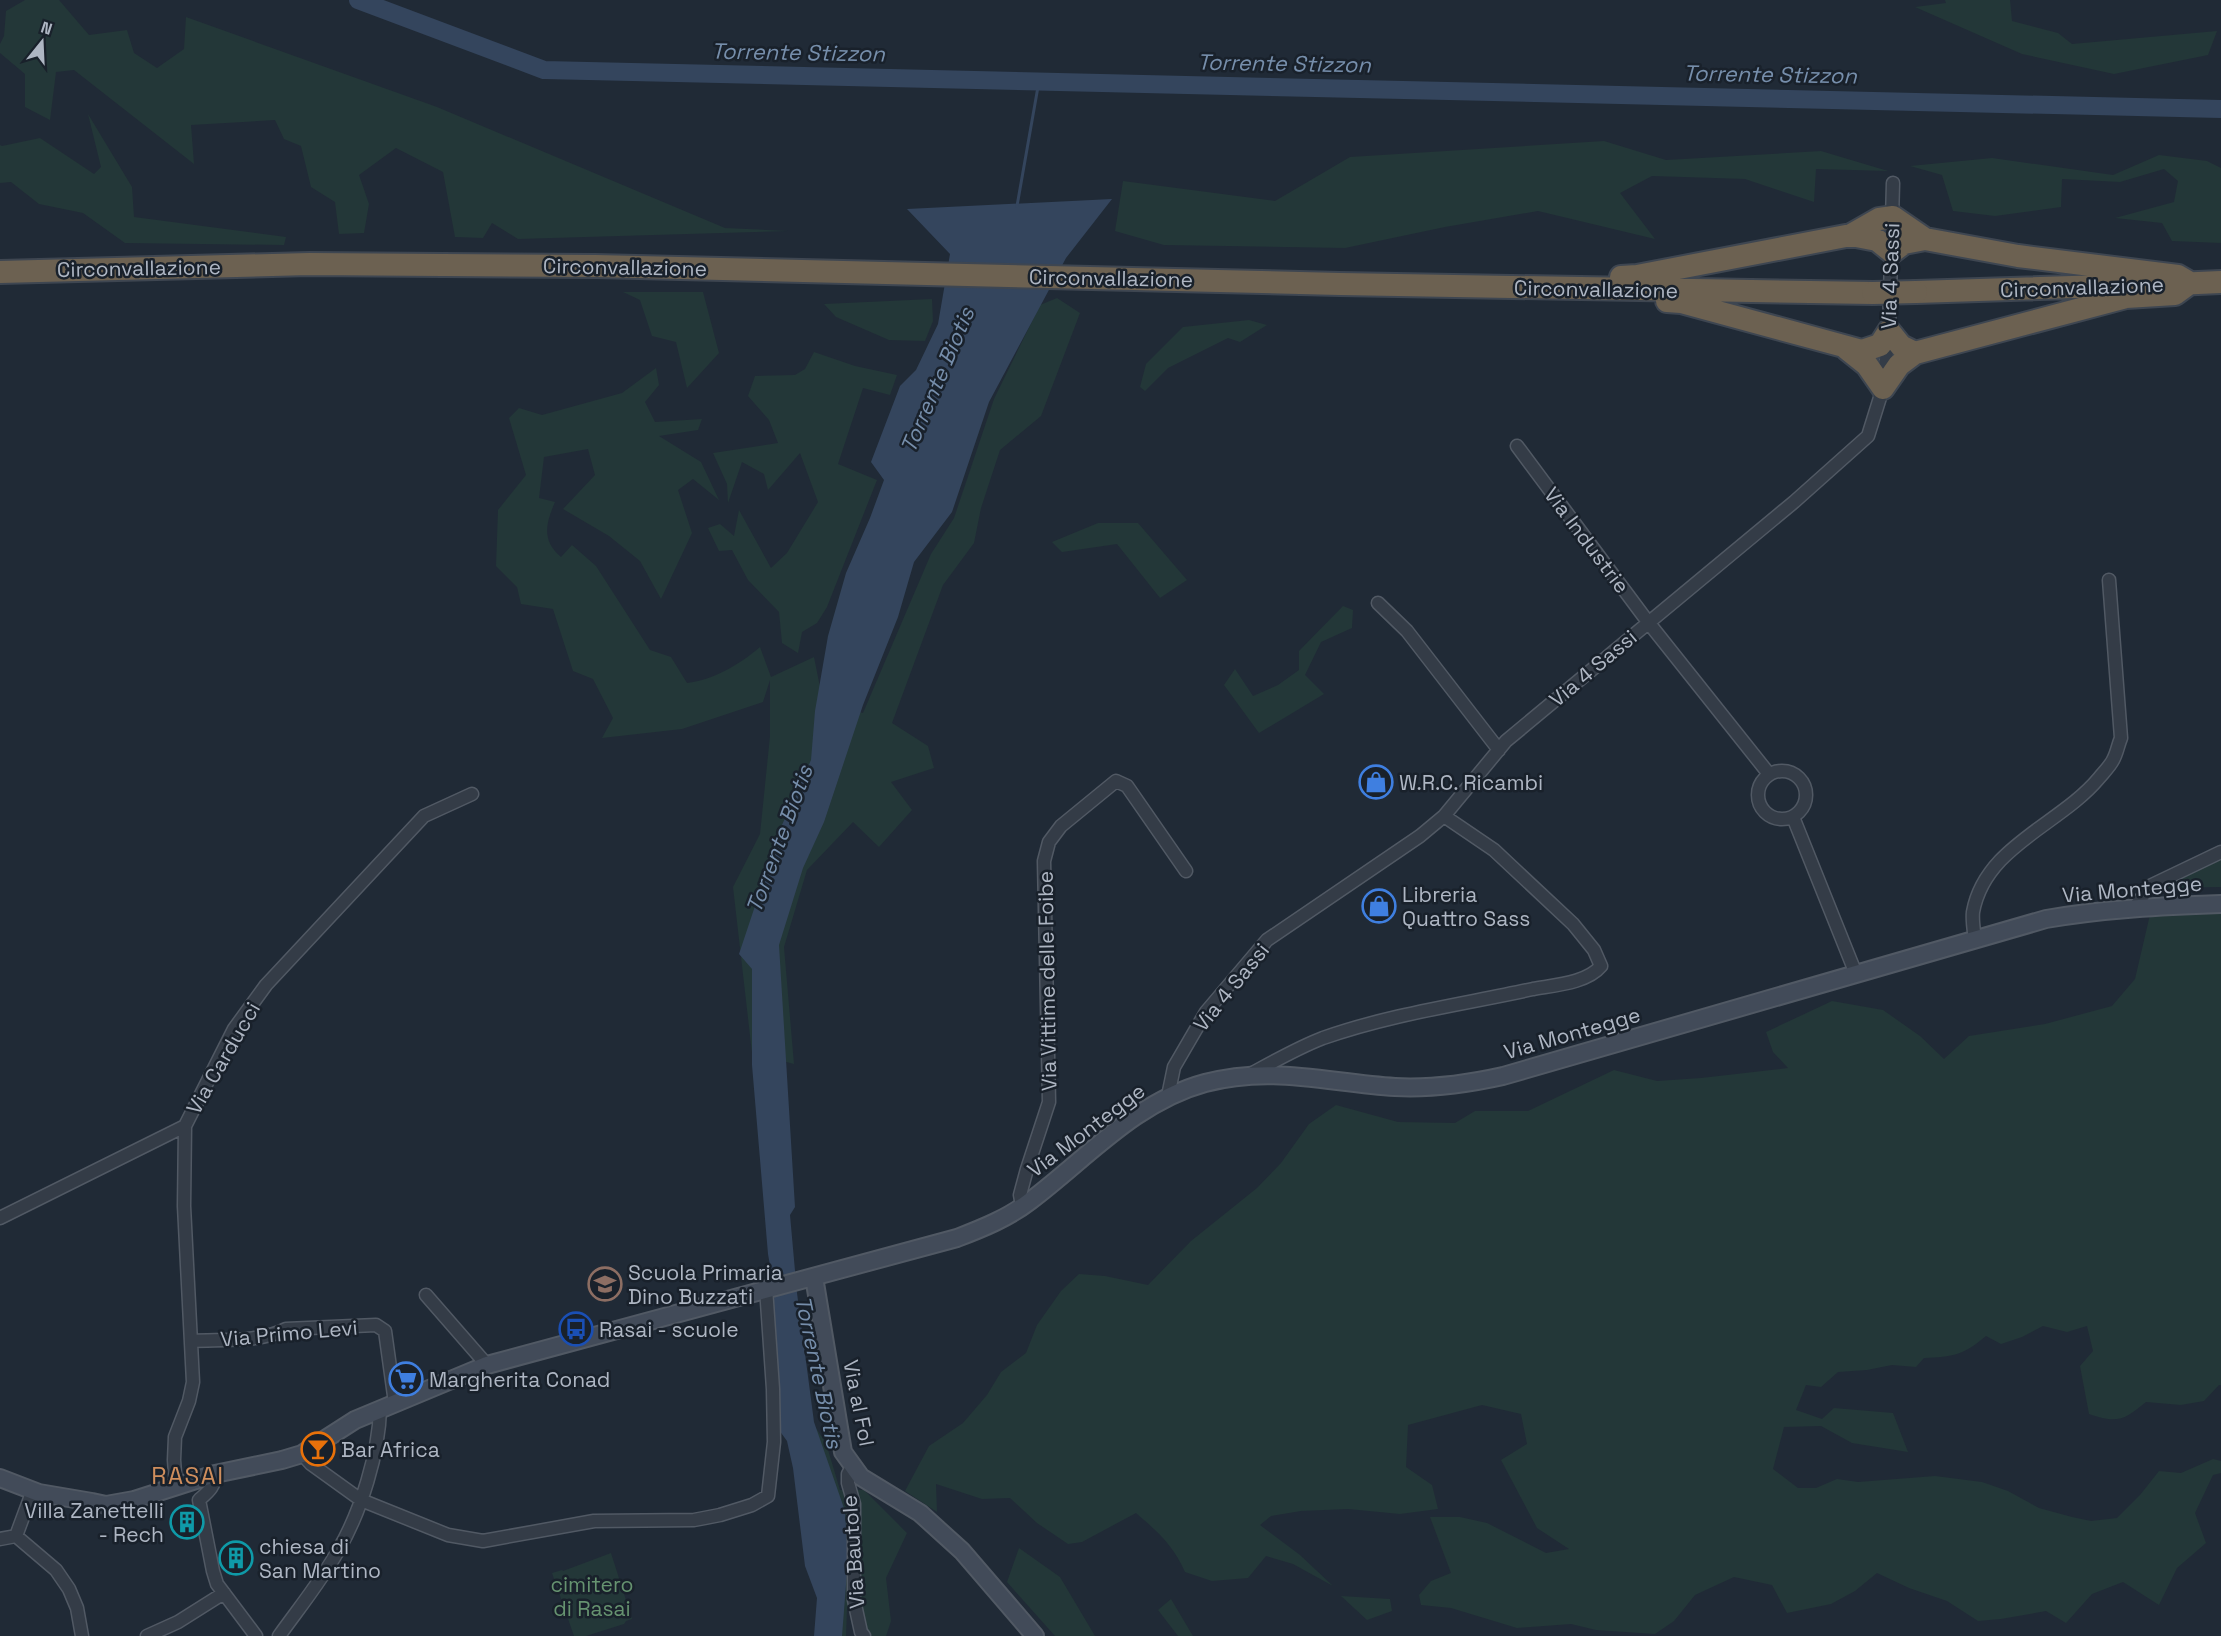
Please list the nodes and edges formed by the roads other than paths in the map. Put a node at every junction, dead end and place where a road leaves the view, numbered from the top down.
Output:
1 (1893, 183) dead end
2 (1893, 217) junction
3 (1851, 235) junction
4 (1925, 239) junction
5 (1892, 252) junction
6 (0, 272) edge
7 (2221, 282) edge
8 (2190, 283) junction
9 (1540, 288) junction
10 (1889, 331) junction
11 (1847, 348) junction
12 (1915, 353) junction
13 (1883, 388) junction
14 (1517, 446) dead end
15 (2109, 580) dead end
16 (1378, 603) dead end
17 (1648, 622) junction
18 (1499, 750) junction
19 (1769, 774) junction
20 (472, 794) dead end
21 (1444, 816) junction
22 (1793, 817) junction
23 (2221, 852) edge
24 (1186, 871) dead end
25 (2221, 904) edge
26 (2135, 907) junction
27 (1975, 940) junction
28 (1856, 974) junction
29 (1248, 1076) junction
30 (1168, 1096) junction
31 (185, 1126) junction
32 (1022, 1206) junction
33 (0, 1218) edge
34 (814, 1277) junction
35 (778, 1286) junction
36 (426, 1295) dead end
37 (191, 1341) junction
38 (487, 1365) junction
39 (388, 1406) junction
40 (302, 1454) junction
41 (852, 1467) junction
42 (215, 1474) junction
43 (0, 1478) edge
44 (176, 1486) junction
45 (33, 1490) junction
46 (361, 1500) junction
47 (16, 1536) junction
48 (0, 1539) edge
49 (224, 1593) junction
50 (82, 1636) edge
51 (147, 1636) edge
52 (256, 1636) edge
53 (279, 1636) edge
54 (864, 1636) edge
55 (1035, 1636) edge

1 - 2 street, Via 4 Sassi
2 - 3 highway
2 - 4 highway
2 - 5 street, Via 4 Sassi
3 - 5 highway
3 - 9 highway
4 - 5 highway
4 - 8 highway
5 - 10 street, Via 4 Sassi
6 - 9 highway, Circonvallazione
7 - 8 highway, Circonvallazione
8 - 9 highway, Circonvallazione, bridge
8 - 12 highway
9 - 11 highway
10 - 11 highway
10 - 12 highway
10 - 13 street, Via 4 Sassi
11 - 13 highway
12 - 13 highway
13 - 17 street, Via 4 Sassi
14 - 17 street, Via Industrie
15 - 27 street
16 - 18 street
17 - 18 street, Via 4 Sassi
17 - 19 street, Via Industrie
18 - 21 street, Via 4 Sassi
19 - 22 street
19 - 22 street
20 - 31 street, Via Carducci
21 - 29 street
21 - 30 street, Via 4 Sassi
22 - 28 street
23 - 26 street
24 - 32 street, Via Vittime delle Foibe
25 - 26 street, Via Montegge
26 - 27 street, Via Montegge
27 - 28 street, Via Montegge
28 - 29 street, Via Montegge
29 - 30 street, Via Montegge
30 - 32 street, Via Montegge
31 - 33 street
31 - 37 street, Via Carducci
32 - 34 street, Via Montegge
34 - 35 street, Via Montegge
34 - 41 street, Via al Fol
35 - 38 street, Via Montegge
35 - 46 street
36 - 38 street
37 - 39 street, Via Primo Levi
37 - 44 street, Via Carducci
38 - 39 street, Via Montegge
39 - 40 street, Via Montegge
39 - 46 street, Via Primo Levi
40 - 42 street, Via Montegge
40 - 46 street
41 - 54 street, Via Bautole
41 - 55 street, Via al Fol
42 - 44 street, Via Montegge
42 - 49 street
43 - 45 street, Via Montegge
44 - 45 street, Via Montegge
45 - 47 street
46 - 53 street, Via Primo Levi
47 - 48 street
47 - 50 street
49 - 51 street
49 - 52 street

